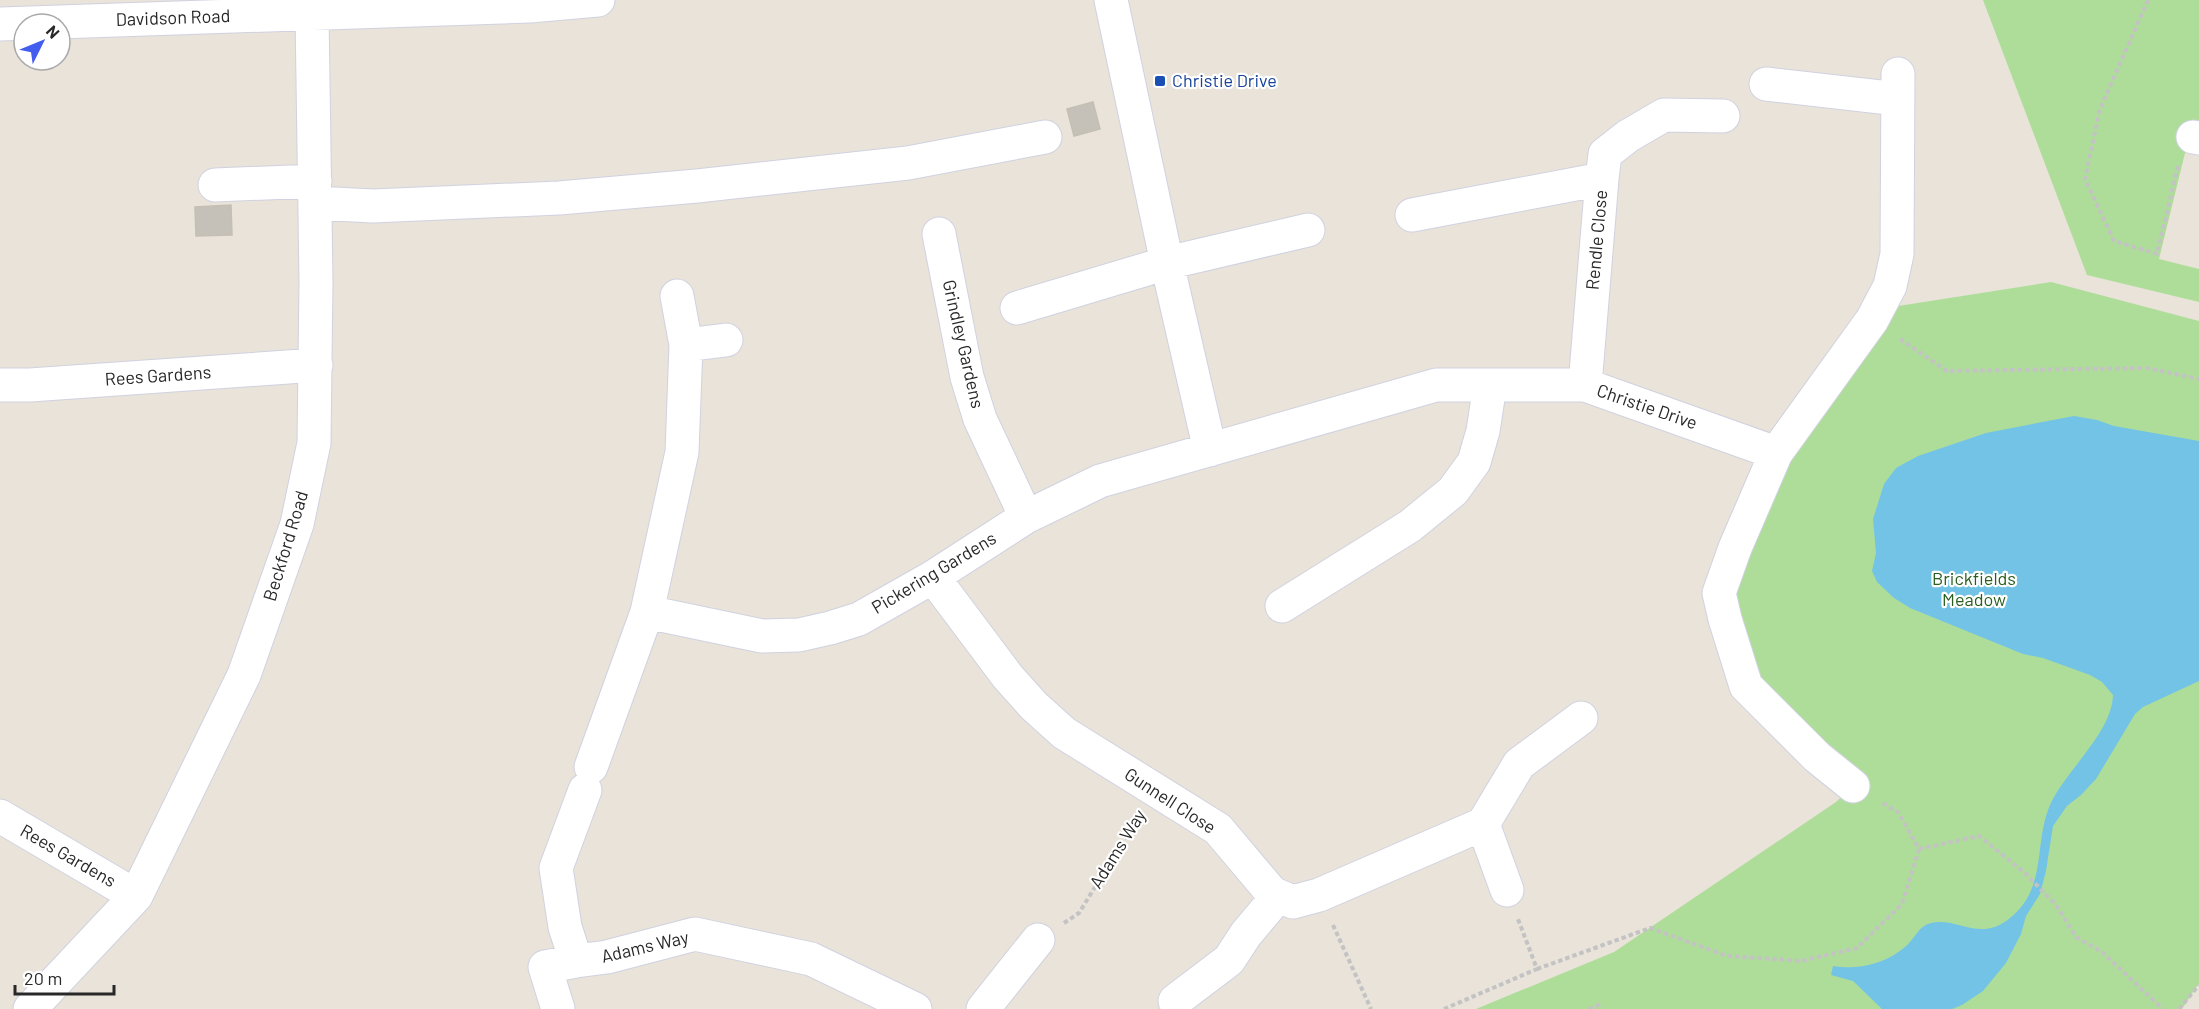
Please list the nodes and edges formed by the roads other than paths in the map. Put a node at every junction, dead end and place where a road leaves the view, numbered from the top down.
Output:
1 (598, 0) edge
2 (1111, 0) edge
3 (312, 14) junction
4 (0, 24) edge
5 (1766, 84) dead end
6 (1723, 116) dead end
7 (1045, 137) dead end
8 (1602, 179) junction
9 (215, 185) dead end
10 (315, 192) junction
11 (1412, 215) dead end
12 (1308, 230) dead end
13 (939, 234) dead end
14 (1167, 263) junction
15 (677, 296) dead end
16 (1017, 308) dead end
17 (726, 340) dead end
18 (686, 345) junction
19 (316, 365) junction
20 (0, 385) edge
21 (1490, 385) junction
22 (1585, 385) junction
23 (1210, 450) junction
24 (1776, 453) junction
25 (1026, 517) junction
26 (933, 577) junction
27 (1282, 606) dead end
28 (647, 612) junction
29 (1581, 718) dead end
30 (1853, 786) road end
31 (0, 816) edge
32 (1483, 824) junction
33 (1507, 890) road end
34 (136, 896) junction
35 (1278, 896) junction
36 (1038, 940) road end
37 (576, 961) junction
38 (1174, 1001) dead end
39 (30, 1009) edge
40 (558, 1009) edge
41 (915, 1009) edge
42 (983, 1009) edge

1 - 3 street, Davidson Road
2 - 14 street
3 - 4 street, Davidson Road
3 - 10 street, Beckford Road
5 - 24 street
6 - 8 street
7 - 10 street
8 - 11 street, Rendle Close
8 - 22 street, Rendle Close
9 - 10 street
10 - 19 street, Beckford Road
12 - 14 street
13 - 25 street, Grindley Gardens
14 - 16 street
14 - 23 street
15 - 18 street
17 - 18 street
18 - 28 street
19 - 20 street, Rees Gardens
19 - 34 street, Beckford Road
21 - 22 street, Christie Drive
21 - 23 street, Christie Drive
21 - 27 street
22 - 24 street, Christie Drive
23 - 25 street, Pickering Gardens
24 - 30 street
25 - 26 street, Pickering Gardens
26 - 28 street, Pickering Gardens
26 - 35 street, Gunnell Close
28 - 37 street, Adams Way
29 - 32 street
31 - 34 street, Rees Gardens
32 - 33 street
32 - 35 street
34 - 39 street, Beckford Road
35 - 38 street
36 - 42 street
37 - 40 street
37 - 41 street, Adams Way

